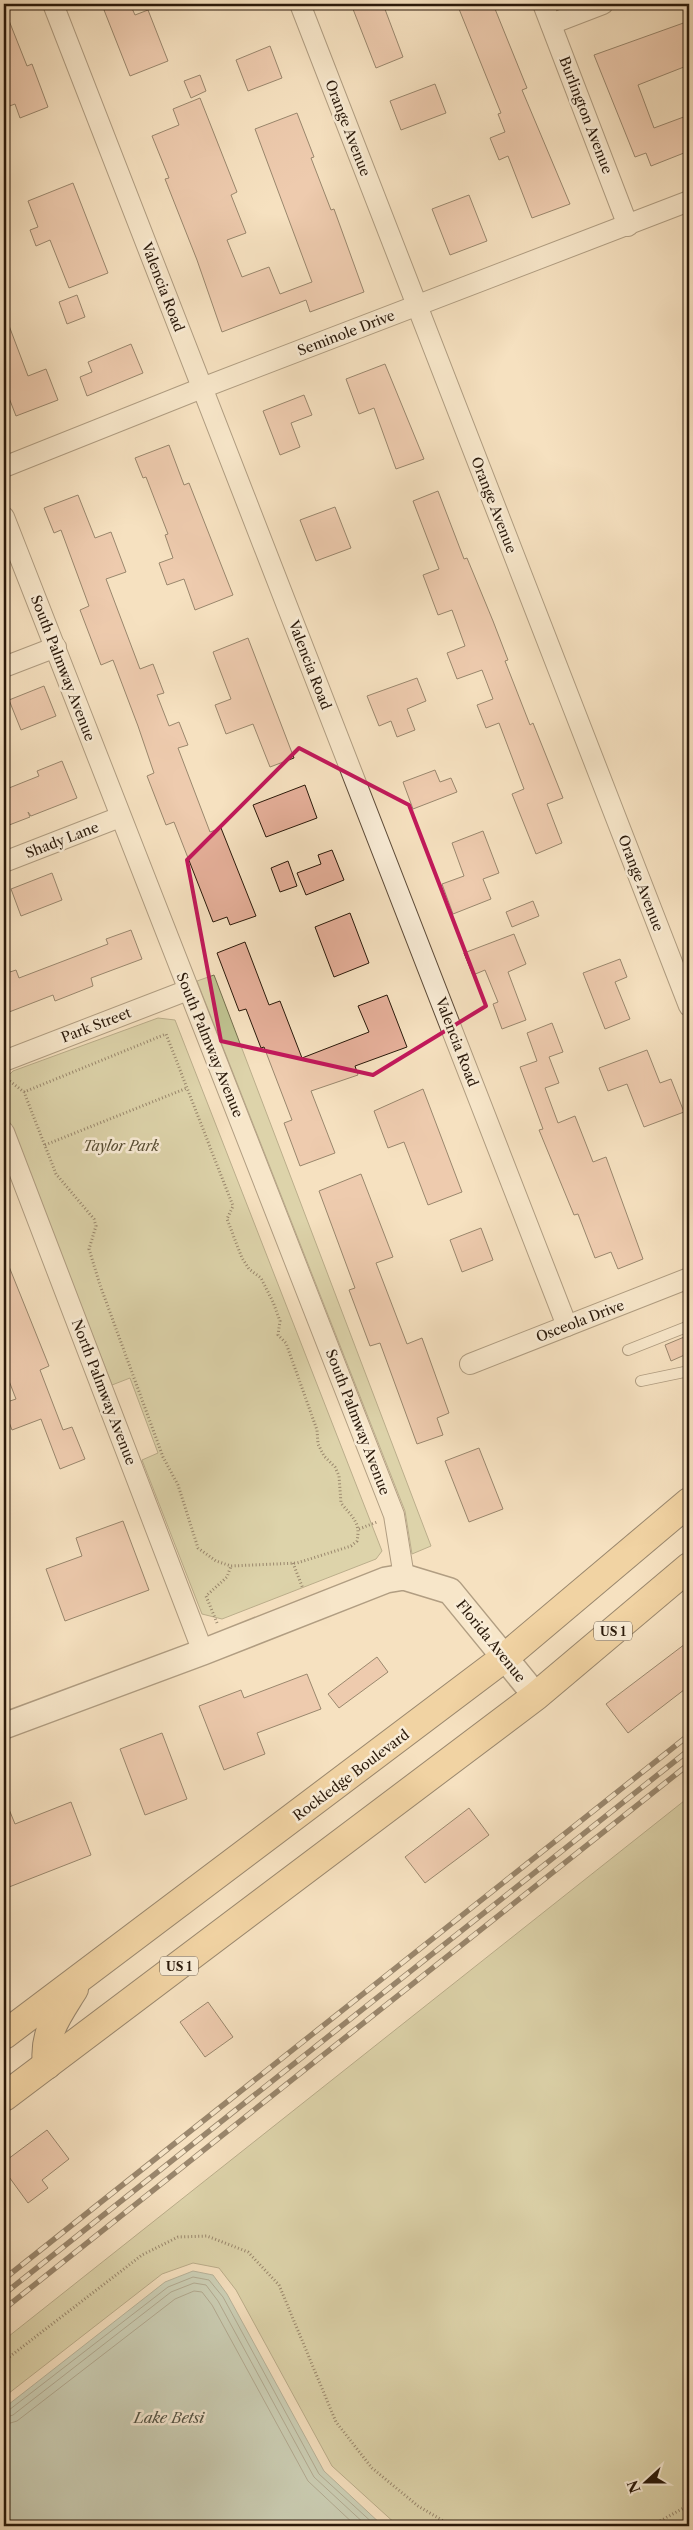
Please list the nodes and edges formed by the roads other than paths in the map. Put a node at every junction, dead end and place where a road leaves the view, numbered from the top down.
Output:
1 (53, 4) edge
2 (300, 4) edge
3 (543, 4) edge
4 (603, 4) edge
5 (551, 24) junction
6 (689, 201) edge
7 (628, 226) junction
8 (417, 306) junction
9 (202, 388) junction
10 (4, 467) edge
11 (4, 517) edge
12 (56, 647) junction
13 (4, 667) edge
14 (120, 817) junction
15 (4, 862) edge
16 (188, 990) junction
17 (689, 1005) edge
18 (4, 1069) edge
19 (4, 1132) edge
20 (689, 1278) edge
21 (567, 1326) junction
22 (689, 1326) edge
23 (628, 1350) dead end
24 (470, 1364) dead end
25 (689, 1371) edge
26 (641, 1382) dead end
27 (689, 1502) edge
28 (689, 1567) edge
29 (395, 1579) junction
30 (203, 1652) junction
31 (504, 1658) junction
32 (536, 1696) junction
33 (4, 1726) edge
34 (81, 1978) junction
35 (4, 2041) edge
36 (48, 2064) junction
37 (4, 2097) edge

1 - 9 street, Valencia Road
2 - 8 street, Orange Avenue
3 - 5 street, Burlington Avenue
4 - 5 street
5 - 7 street, Burlington Avenue
6 - 7 street, Seminole Drive
7 - 8 street, Seminole Drive
8 - 9 street, Seminole Drive
8 - 17 street, Orange Avenue
9 - 10 street, Seminole Drive
9 - 21 street, Valencia Road
11 - 12 street, South Palmway Avenue
12 - 13 street
12 - 14 street, South Palmway Avenue
14 - 15 street, Shady Lane
14 - 16 street, South Palmway Avenue
16 - 18 street, Park Street
16 - 29 street, South Palmway Avenue
19 - 30 street, North Palmway Avenue
20 - 21 street, Osceola Drive
21 - 24 street, Osceola Drive
22 - 23 lane
25 - 26 lane
27 - 31 main road, Rockledge Boulevard
28 - 32 main road, US 1
29 - 30 street
29 - 31 street, Florida Avenue
30 - 33 street
31 - 32 street, Florida Avenue
31 - 34 main road, Rockledge Boulevard
32 - 36 main road, US 1
34 - 35 main road, Rockledge Boulevard
34 - 36 main road
36 - 37 main road, US 1

